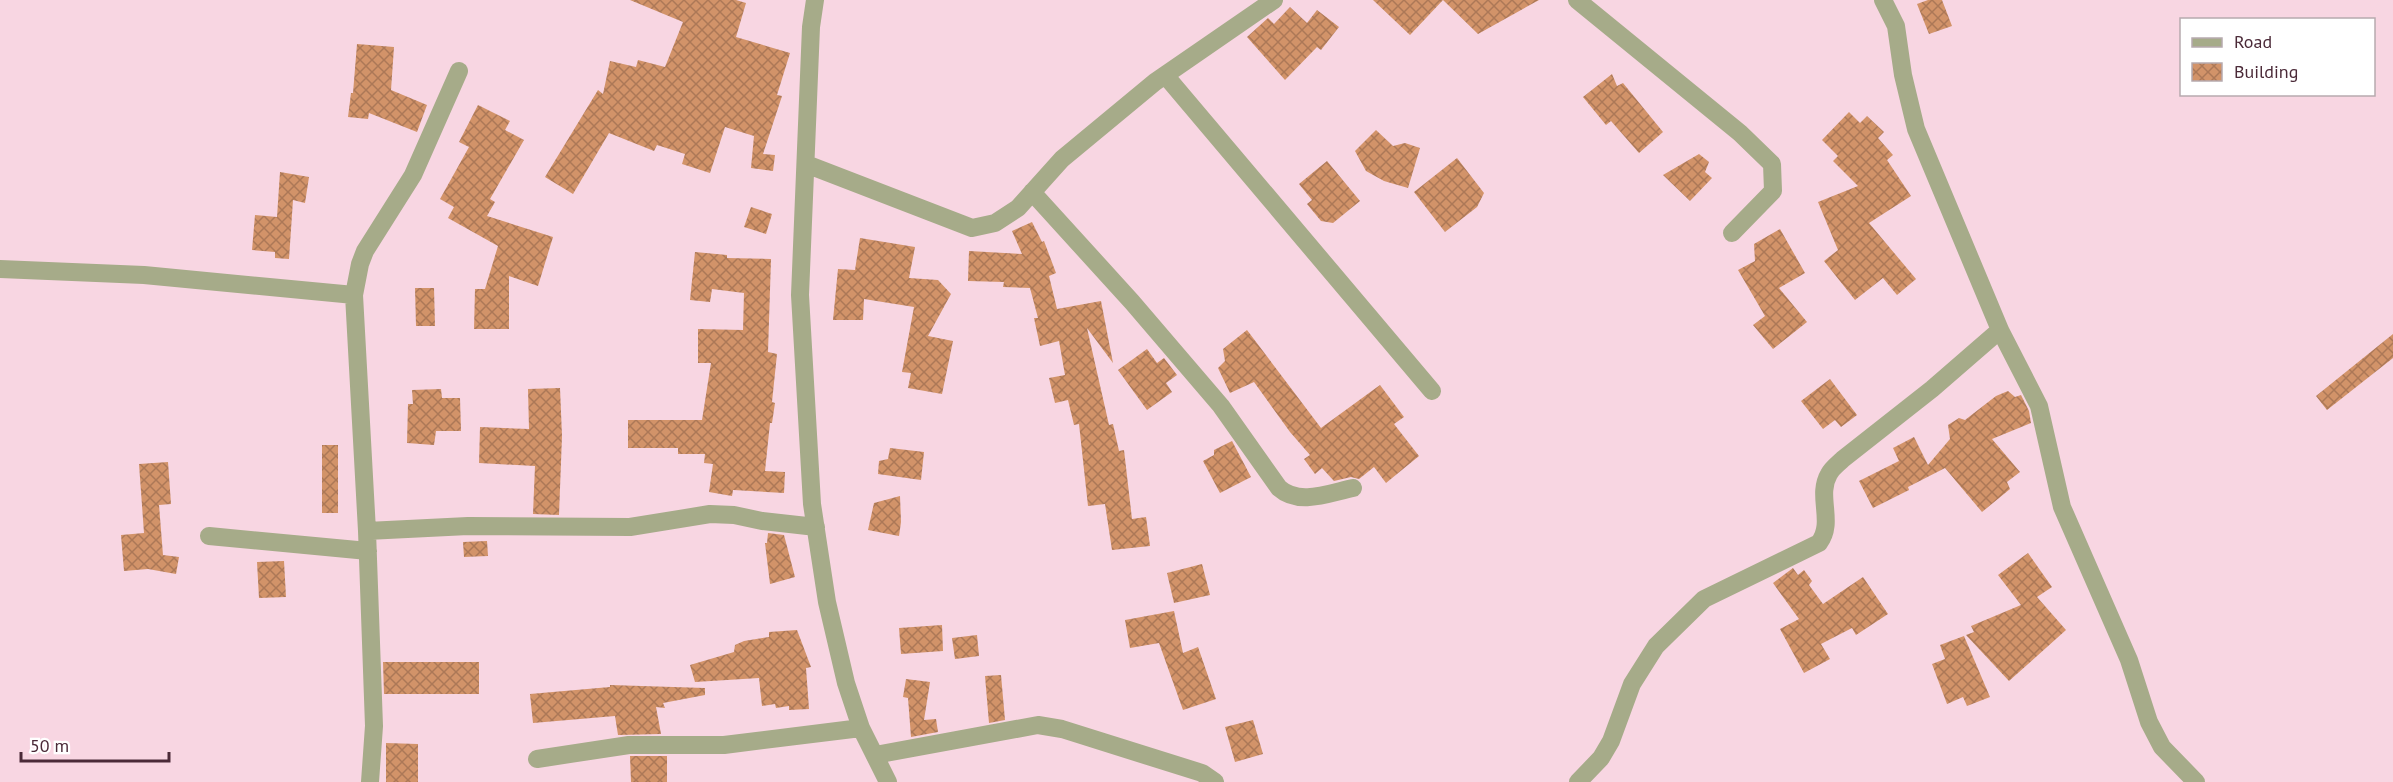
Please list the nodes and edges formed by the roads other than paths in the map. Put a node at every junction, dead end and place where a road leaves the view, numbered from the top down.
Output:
1 (815, 0) edge
2 (1274, 0) edge
3 (1577, 0) edge
4 (1883, 0) edge
5 (459, 71) dead end
6 (1165, 75) junction
7 (806, 164) junction
8 (1032, 192) junction
9 (1732, 233) dead end
10 (0, 269) edge
11 (354, 295) junction
12 (2000, 330) junction
13 (1432, 391) dead end
14 (1353, 488) dead end
15 (816, 527) junction
16 (367, 531) junction
17 (209, 536) dead end
18 (368, 551) junction
19 (861, 728) junction
20 (875, 755) junction
21 (537, 759) dead end
22 (370, 782) edge
23 (888, 782) edge
24 (1215, 782) edge
25 (1578, 782) edge
26 (2196, 782) edge

1 - 7 street
2 - 6 street
3 - 9 street
4 - 12 street
5 - 11 street
6 - 8 street
6 - 13 street
7 - 8 street
7 - 15 street
8 - 14 street
10 - 11 street
11 - 16 street
12 - 25 street
12 - 26 street
15 - 16 street
15 - 19 street
16 - 18 street
17 - 18 street
18 - 22 street
19 - 20 street
19 - 21 street
20 - 23 street
20 - 24 street

